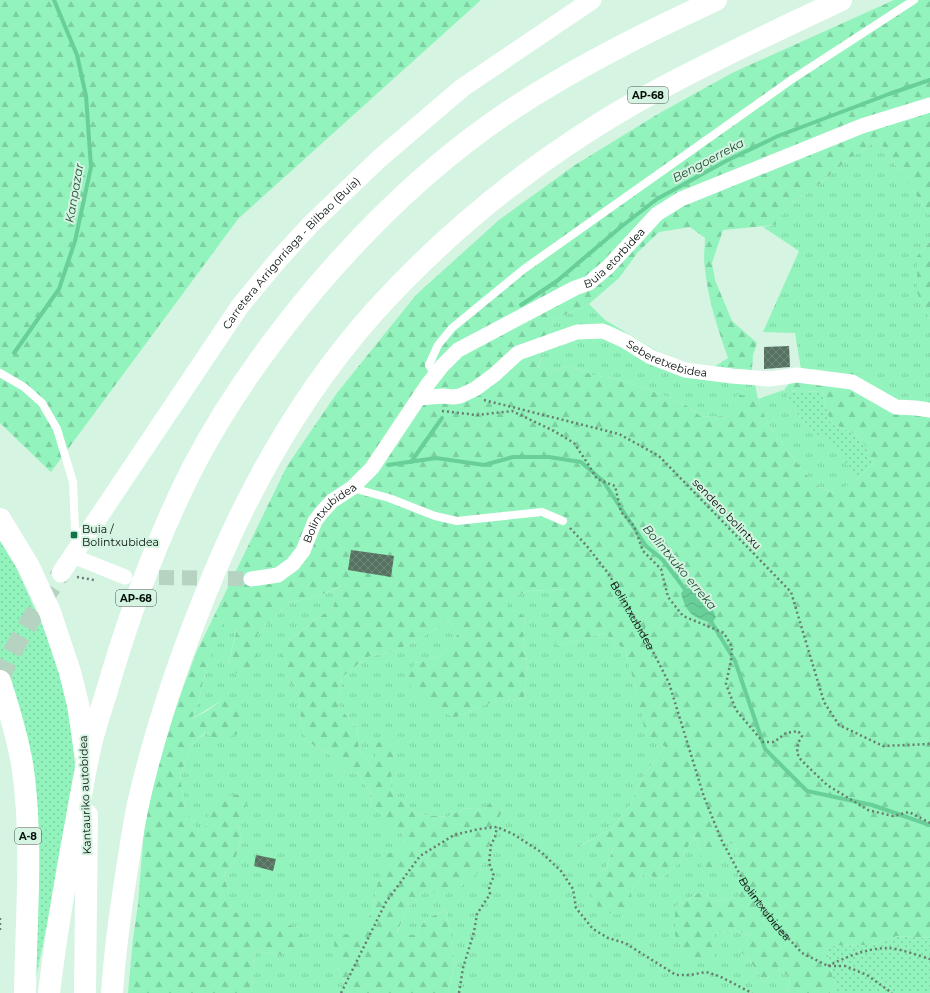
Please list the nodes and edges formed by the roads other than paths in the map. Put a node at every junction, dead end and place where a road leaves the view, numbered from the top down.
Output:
1 (592, 0) edge
2 (716, 0) edge
3 (841, 0) edge
4 (914, 0) edge
5 (930, 105) edge
6 (0, 373) edge
7 (435, 375) junction
8 (419, 398) junction
9 (930, 410) edge
10 (352, 488) junction
11 (0, 519) edge
12 (562, 521) road end
13 (84, 540) junction
14 (73, 556) junction
15 (61, 573) tunnel mouth
16 (125, 577) tunnel mouth
17 (251, 579) tunnel mouth
18 (0, 681) edge
19 (25, 993) edge
20 (49, 993) edge
21 (85, 993) edge
22 (112, 993) edge

1 - 13 street, Carretera Arrigorriaga - Bilbao (Buia)
2 - 20 highway, AP-68
3 - 22 highway, AP-68
4 - 7 lane
5 - 7 street, Buia etorbidea
6 - 13 lane
7 - 8 street, Buia etorbidea
8 - 9 street, Seberetxebidea
8 - 10 street, Buia etorbidea
10 - 12 lane, Bolintxubidea
10 - 17 street, Bolintxubidea
11 - 21 highway, Kantauriko autobidea
13 - 14 street, Carretera Arrigorriaga - Bilbao (Buia)
14 - 15 street, Carretera Arrigorriaga - Bilbao (Buia)
14 - 16 street
18 - 19 highway, A-8

